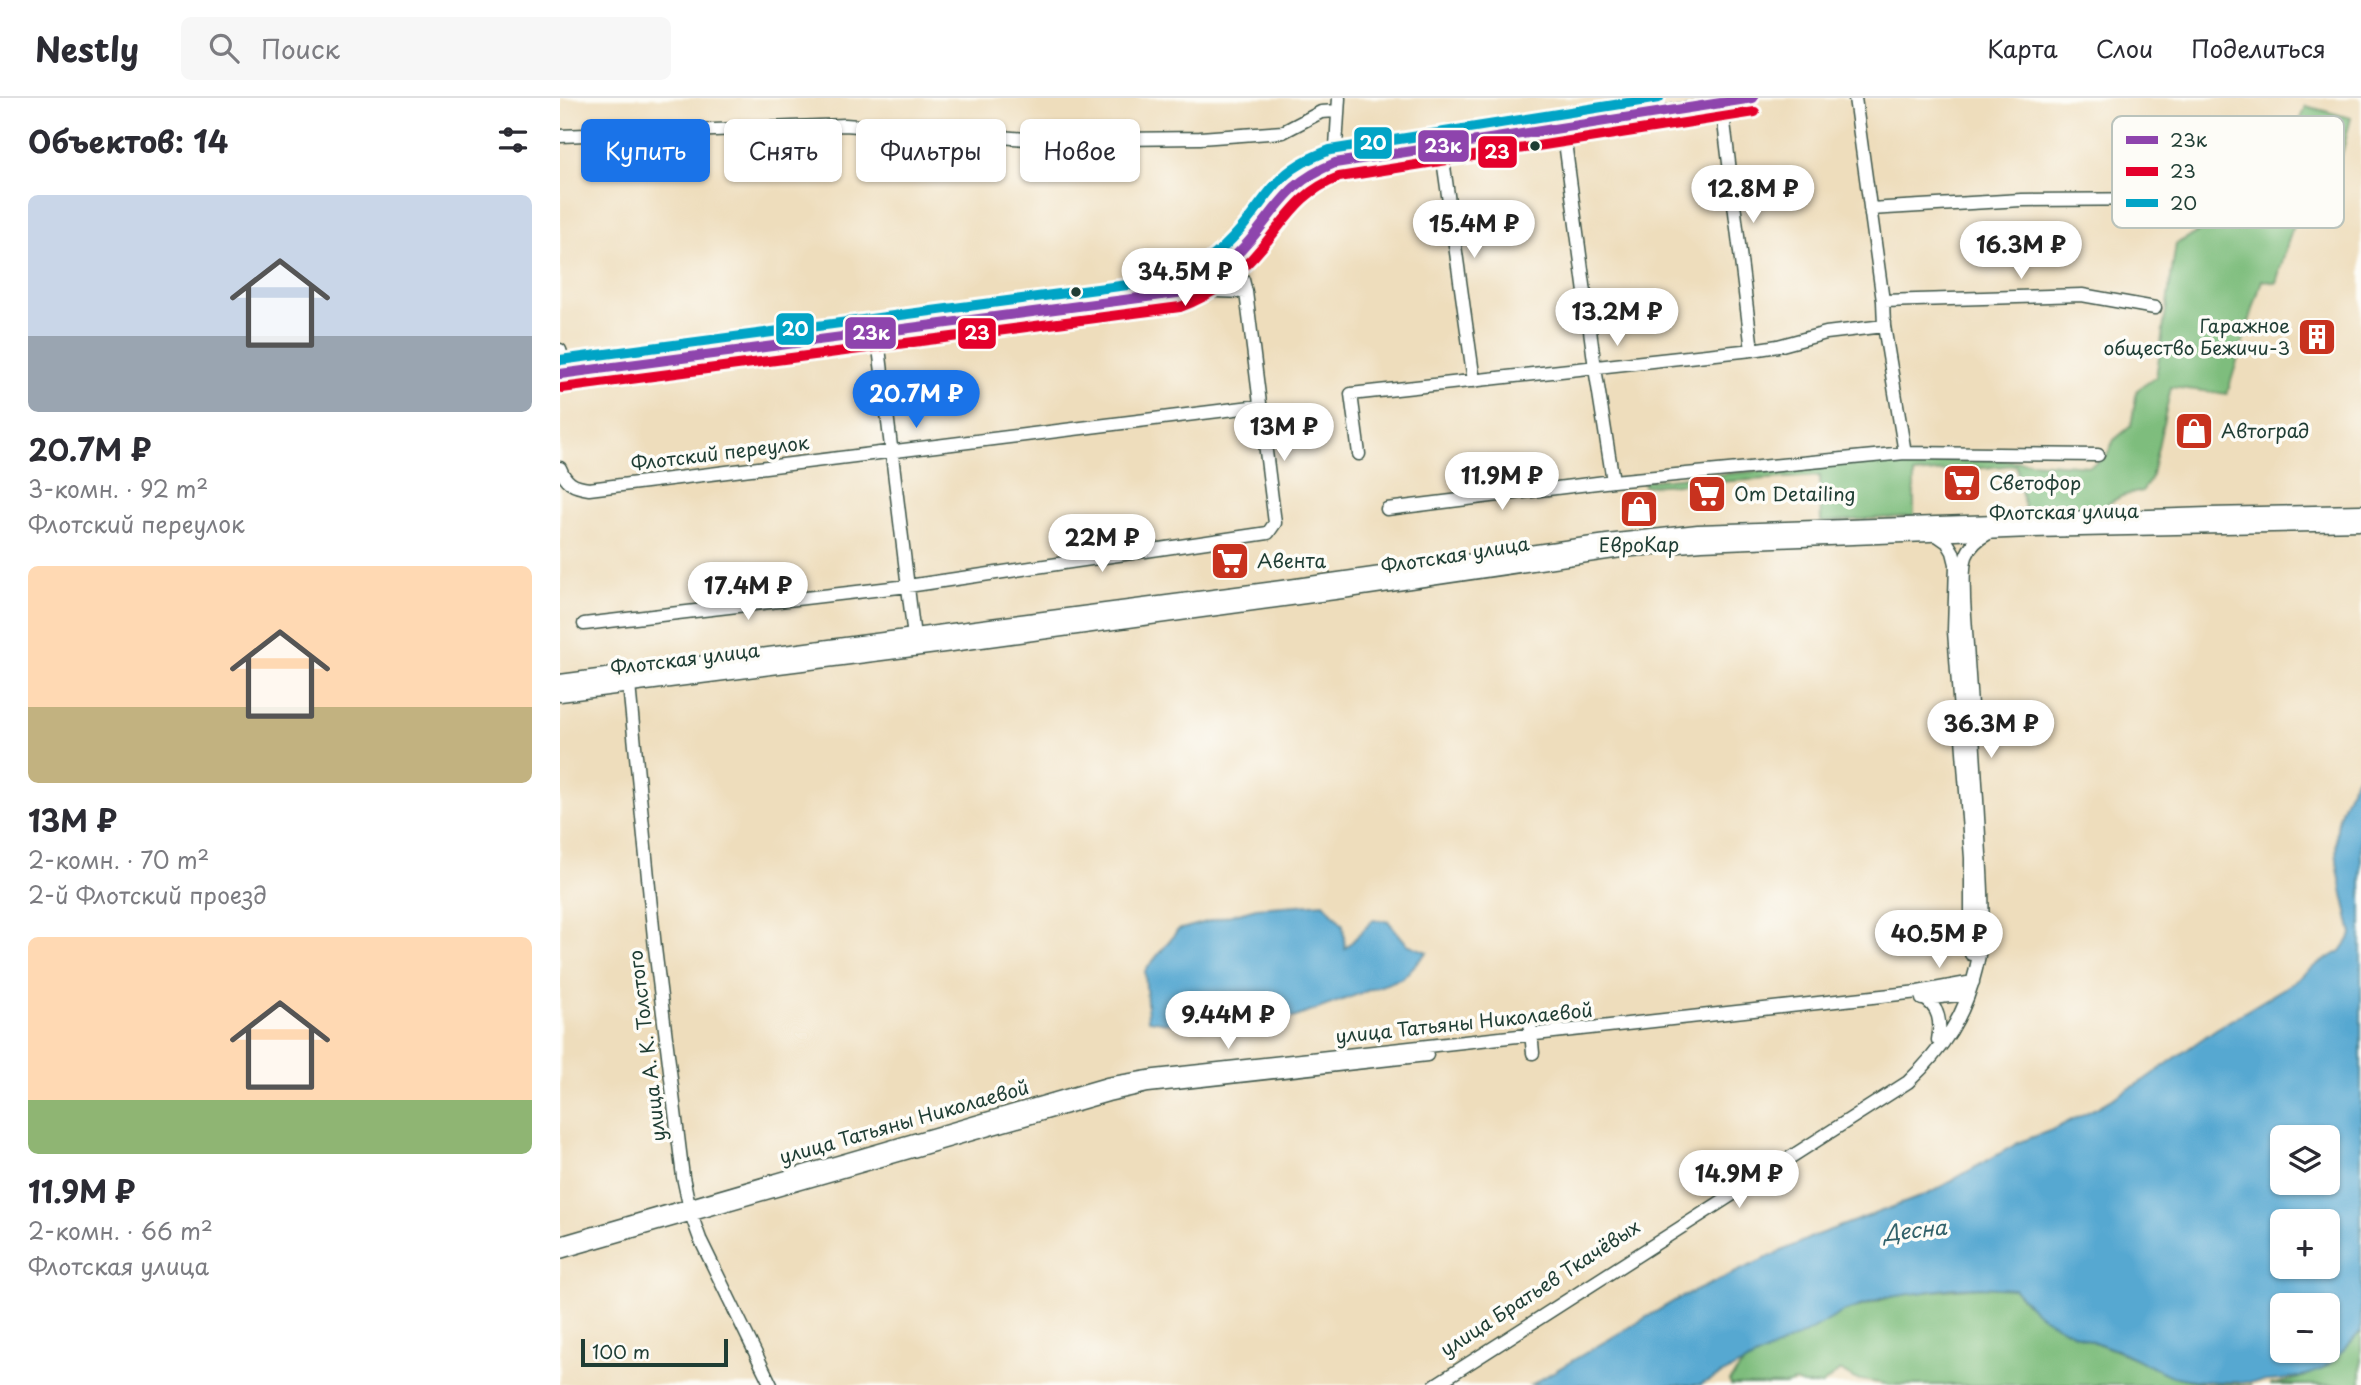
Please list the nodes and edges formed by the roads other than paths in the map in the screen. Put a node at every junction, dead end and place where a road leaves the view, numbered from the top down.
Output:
1 (1753, 98) edge
2 (1855, 98) edge
3 (1722, 101) edge
4 (1338, 105) edge
5 (1563, 127) junction
6 (560, 136) edge
7 (1441, 145) junction
8 (1335, 163) junction
9 (2112, 199) edge
10 (1870, 209) junction
11 (1231, 259) junction
12 (1185, 290) junction
13 (1246, 292) junction
14 (1883, 302) junction
15 (2155, 308) dead end
16 (1884, 326) junction
17 (877, 331) junction
18 (560, 350) edge
19 (1752, 350) junction
20 (1595, 368) junction
21 (563, 373) edge
22 (1474, 381) junction
23 (1259, 406) junction
24 (891, 450) junction
25 (1905, 453) junction
26 (1359, 454) dead end
27 (2098, 455) dead end
28 (562, 473) edge
29 (1613, 481) junction
30 (1387, 509) dead end
31 (2361, 512) edge
32 (2361, 523) edge
33 (1989, 533) junction
34 (1937, 535) junction
35 (908, 586) junction
36 (584, 624) dead end
37 (915, 637) junction
38 (560, 682) edge
39 (629, 685) junction
40 (560, 694) edge
41 (1967, 986) junction
42 (1923, 995) junction
43 (1938, 1040) junction
44 (690, 1210) junction
45 (560, 1243) edge
46 (560, 1252) edge
47 (771, 1385) edge
48 (1423, 1385) edge
49 (1435, 1385) edge

1 - 3 street
2 - 10 street
3 - 5 street
3 - 19 street
4 - 6 street
4 - 8 street
5 - 7 street
5 - 20 street
7 - 8 street
7 - 22 street
8 - 11 street
9 - 10 street
10 - 14 street
11 - 12 street
11 - 13 street
12 - 13 street
12 - 17 street
13 - 23 street
14 - 15 street
14 - 16 street
16 - 19 street
16 - 25 street
17 - 21 street
17 - 24 street
18 - 21 street
19 - 20 street
20 - 22 street
20 - 29 street
22 - 26 street
23 - 24 street, Флотский переулок
23 - 35 street
24 - 28 street, Флотский переулок
24 - 35 street
25 - 27 street
25 - 29 street
29 - 30 street
31 - 37 main road, Флотская улица
32 - 33 main road, Флотская улица
33 - 34 main road, Флотская улица
33 - 41 street, улица Братьев Ткачёвых
34 - 39 main road, Флотская улица
34 - 41 street, улица Братьев Ткачёвых
35 - 36 street
35 - 37 street
37 - 38 main road, Флотская улица
39 - 40 main road, Флотская улица
39 - 44 street, улица А. К. Толстого
41 - 42 street, улица Татьяны Николаевой
41 - 42 street
41 - 43 street, улица Братьев Ткачёвых
41 - 49 street, улица Братьев Ткачёвых
42 - 43 street
42 - 44 street, улица Татьяны Николаевой
43 - 48 street, улица Братьев Ткачёвых
44 - 45 street, улица Татьяны Николаевой
44 - 46 street, улица Татьяны Николаевой
44 - 47 street, улица А. К. Толстого

